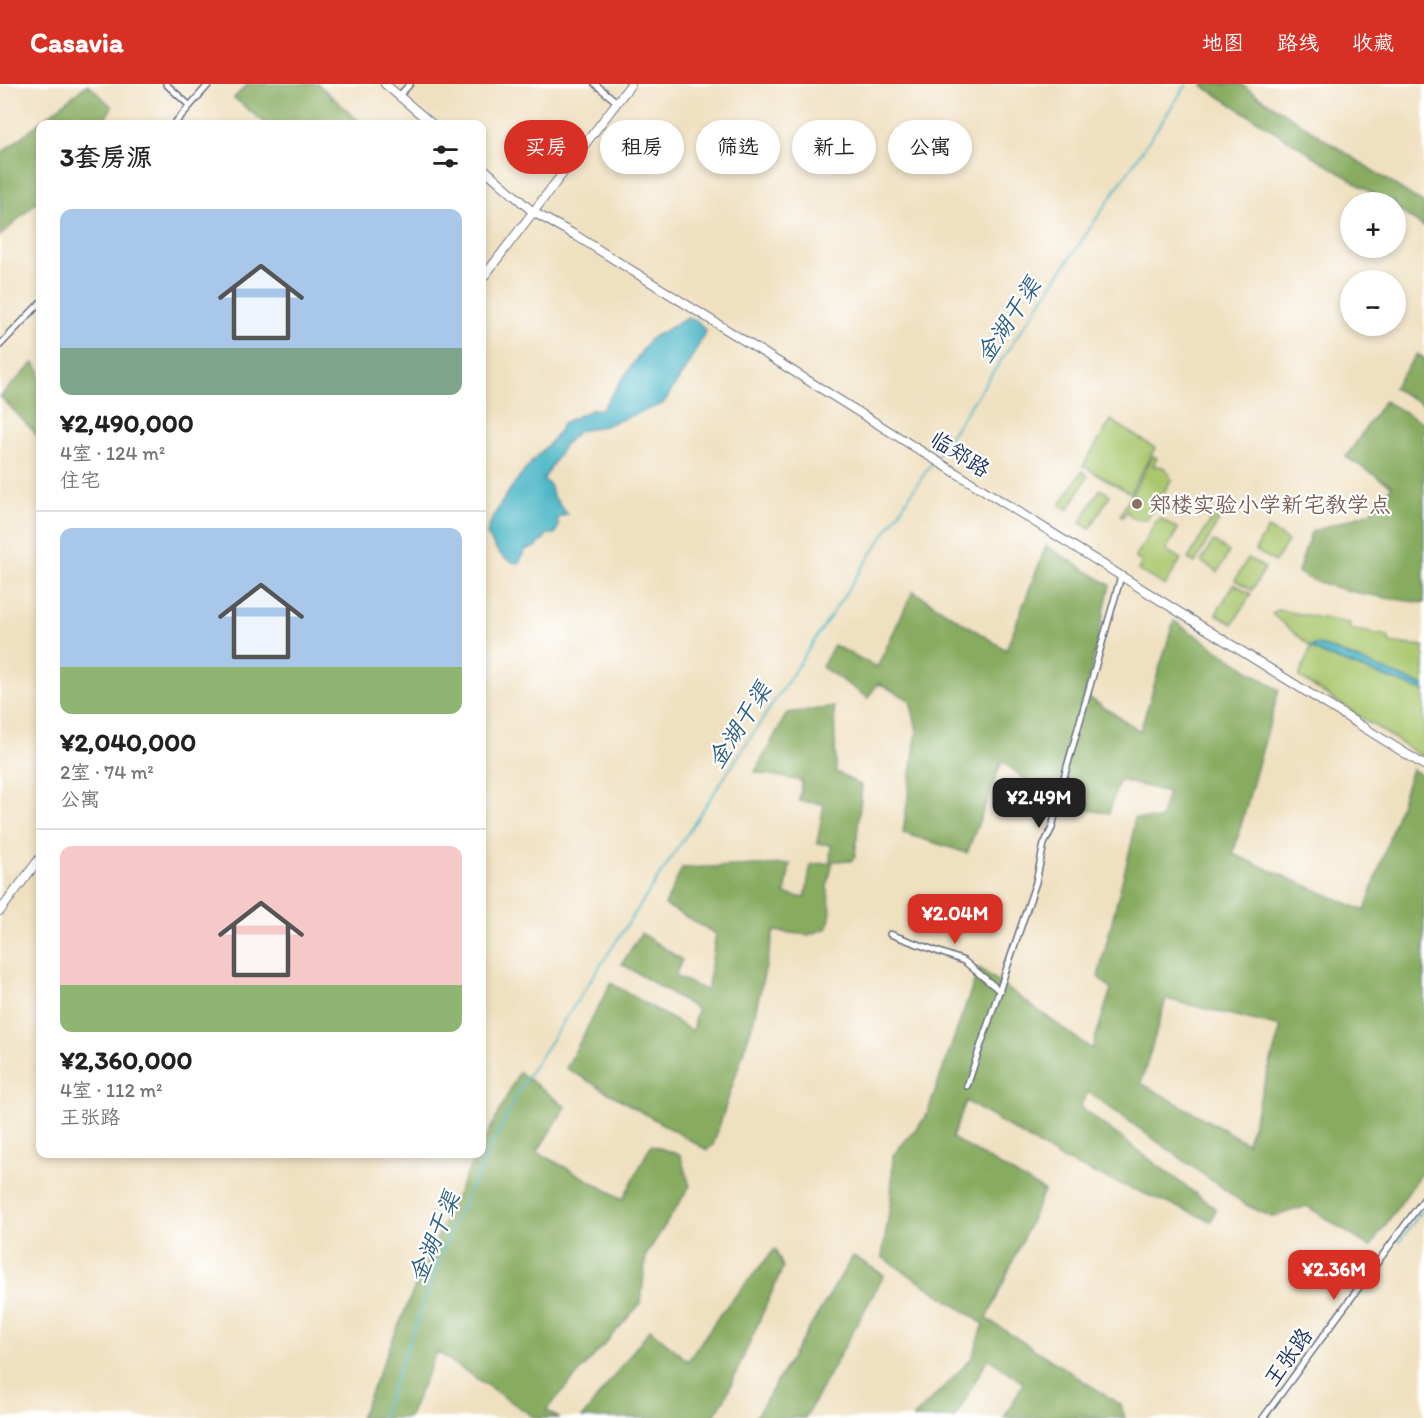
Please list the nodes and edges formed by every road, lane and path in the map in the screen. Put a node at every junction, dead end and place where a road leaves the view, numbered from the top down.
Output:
1 (166, 84) edge
2 (209, 84) edge
3 (385, 84) edge
4 (410, 84) edge
5 (595, 84) edge
6 (631, 84) edge
7 (399, 96) junction
8 (616, 102) junction
9 (190, 106) junction
10 (178, 120) edge
11 (427, 120) edge
12 (486, 171) edge
13 (533, 212) junction
14 (486, 274) edge
15 (36, 307) edge
16 (0, 345) edge
17 (1121, 576) junction
18 (1424, 765) edge
19 (36, 863) edge
20 (0, 911) edge
21 (890, 934) dead end
22 (999, 991) junction
23 (966, 1086) dead end
24 (1424, 1199) edge
25 (1263, 1418) edge

1 - 9 street
2 - 9 street
3 - 7 main road
4 - 7 street
5 - 8 street
6 - 8 main road
7 - 11 main road
8 - 13 main road
9 - 10 street
12 - 13 main road, 临郑路
13 - 14 main road
13 - 17 main road, 临郑路
15 - 16 street
17 - 18 main road, 临郑路
17 - 22 street
19 - 20 main road
21 - 22 street
22 - 23 street
24 - 25 street, 王张路

